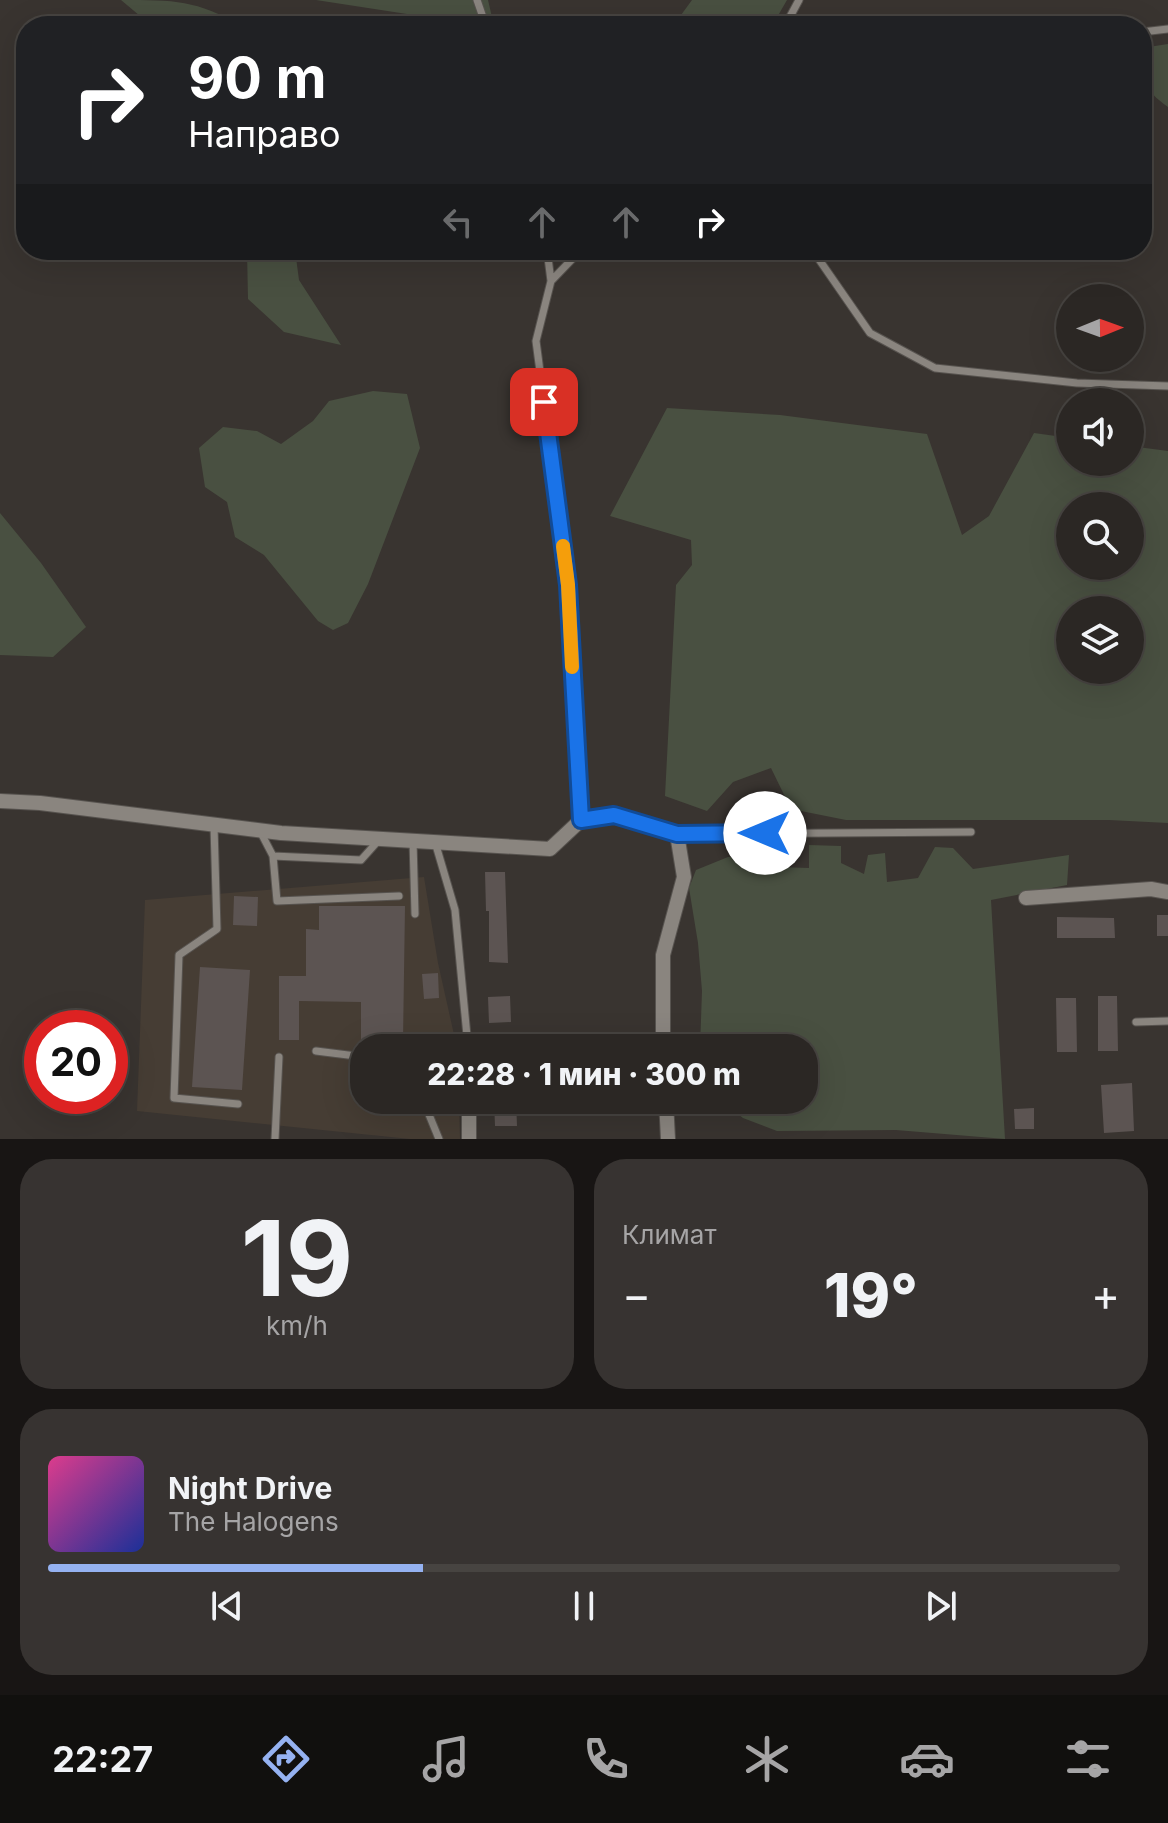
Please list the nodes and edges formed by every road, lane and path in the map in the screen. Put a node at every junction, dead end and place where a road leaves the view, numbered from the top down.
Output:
1 (548, 260) edge
2 (571, 260) edge
3 (819, 260) edge
4 (551, 281) junction
5 (1168, 386) edge
6 (0, 801) edge
7 (581, 820) junction
8 (214, 826) junction
9 (260, 831) junction
10 (971, 832) dead end
11 (677, 834) junction
12 (380, 839) junction
13 (413, 841) junction
14 (435, 842) junction
15 (273, 856) junction
16 (1168, 892) edge
17 (399, 896) dead end
18 (1026, 898) dead end
19 (415, 914) dead end
20 (1168, 1021) edge
21 (1136, 1022) dead end
22 (467, 1034) edge
23 (663, 1034) edge
24 (316, 1051) dead end
25 (350, 1055) edge
26 (279, 1057) dead end
27 (238, 1104) dead end
28 (429, 1114) edge
29 (469, 1114) edge
30 (667, 1114) edge
31 (275, 1139) edge
32 (439, 1139) edge
33 (469, 1139) edge
34 (668, 1139) edge

1 - 4 lane
2 - 4 lane
3 - 5 lane
4 - 7 lane
6 - 8 street
7 - 11 street
7 - 14 street
8 - 9 street
8 - 27 lane
9 - 12 street
9 - 15 lane
10 - 11 lane
11 - 23 street
12 - 13 street
12 - 15 lane
13 - 14 street
13 - 19 lane
14 - 22 lane
15 - 17 lane
16 - 18 street
20 - 21 lane
24 - 25 lane
26 - 31 lane
28 - 32 lane
29 - 33 street
30 - 34 street

